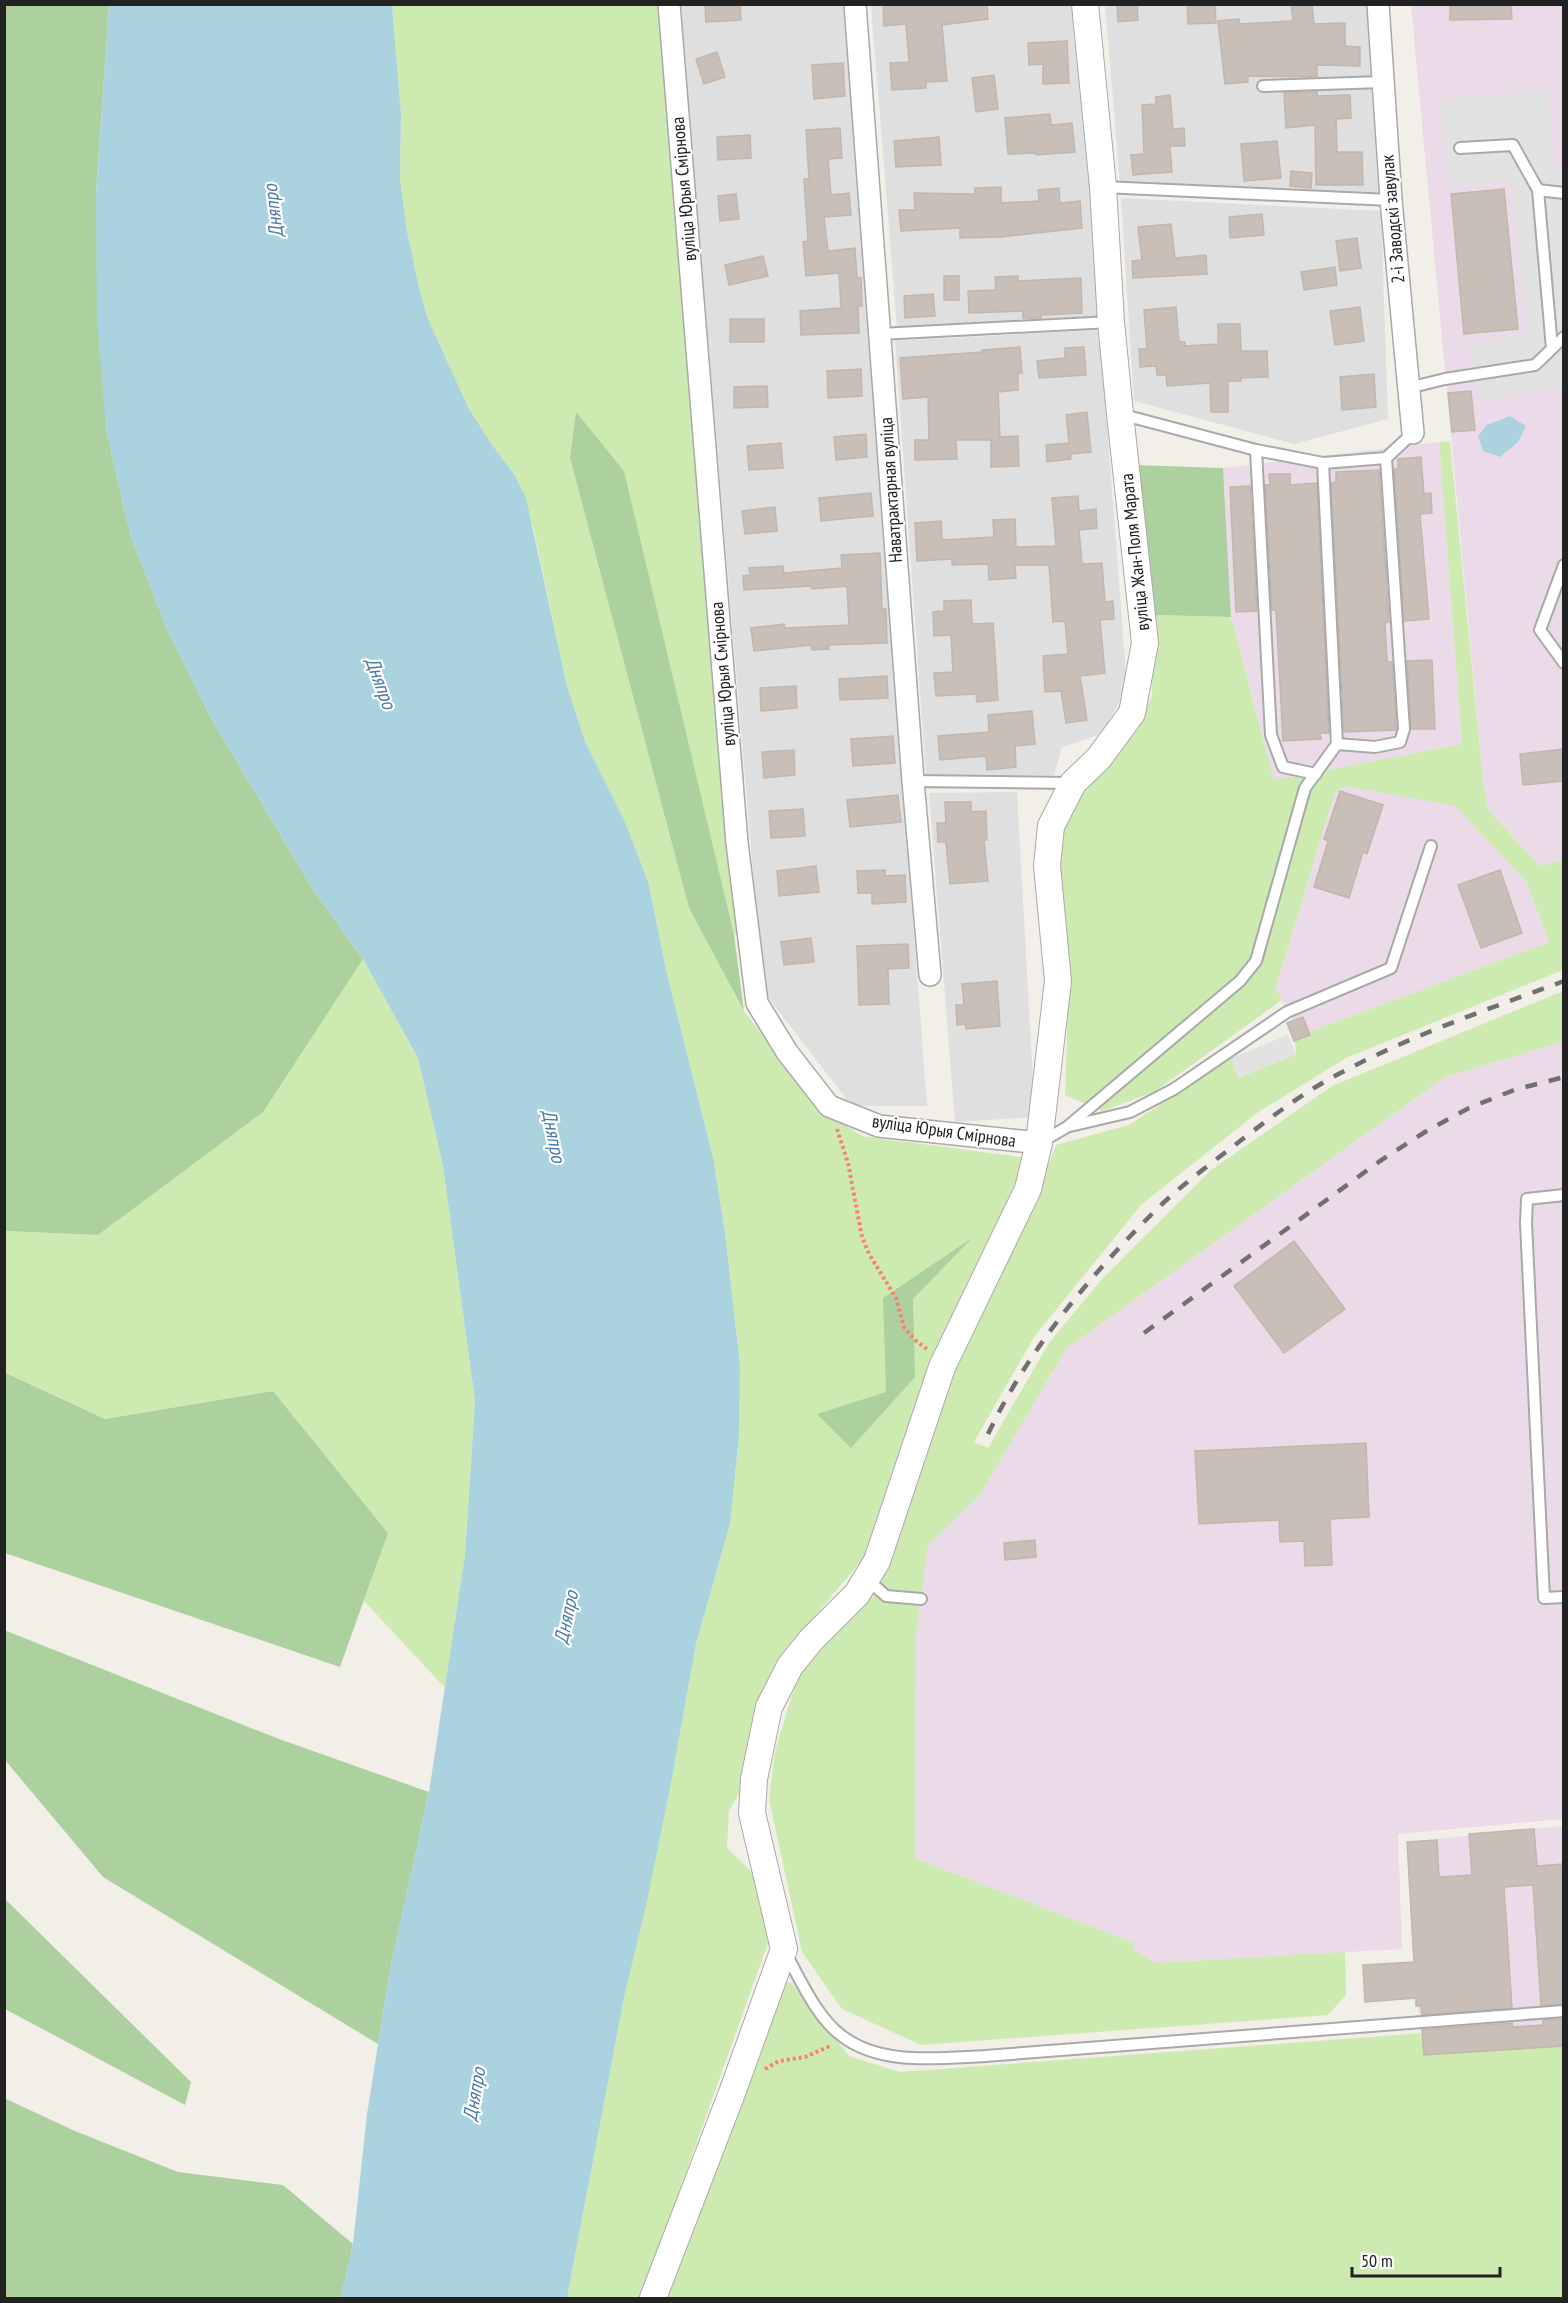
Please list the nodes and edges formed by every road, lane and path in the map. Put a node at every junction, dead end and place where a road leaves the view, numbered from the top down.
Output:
1 (669, 4) edge
2 (855, 4) edge
3 (1085, 4) edge
4 (1378, 4) edge
5 (1383, 82) junction
6 (1263, 86) dead end
7 (1460, 148) dead end
8 (1103, 187) junction
9 (1538, 190) junction
10 (1563, 193) edge
11 (1390, 200) junction
12 (1111, 322) junction
13 (880, 334) junction
14 (1563, 337) edge
15 (1552, 348) junction
16 (1408, 388) junction
17 (1120, 414) junction
18 (1413, 433) joint
19 (1256, 450) junction
20 (1386, 458) junction
21 (1323, 463) junction
22 (1563, 564) edge
23 (1563, 663) edge
24 (1337, 744) junction
25 (1316, 774) junction
26 (913, 781) junction
27 (1072, 783) junction
28 (1431, 846) dead end
29 (930, 975) dead end
30 (829, 1106) junction
31 (1067, 1127) junction
32 (1039, 1143) junction
33 (1563, 1195) edge
34 (942, 1367) junction
35 (867, 1579) junction
36 (1563, 1596) edge
37 (921, 1599) dead end
38 (4, 1940) edge
39 (4, 1945) edge
40 (784, 1949) junction
41 (1563, 2011) edge
42 (861, 2048) junction
43 (762, 2072) dead end
44 (653, 2298) edge

1 - 30 street, вуліца Юрыя Смірнова
2 - 13 street, Наватрактарная вуліца
3 - 8 street, вуліца Жан-Поля Марата
4 - 5 street, 2-і Заводскі завулак
5 - 6 lane
5 - 11 street, 2-і Заводскі завулак
7 - 9 lane
8 - 11 lane
8 - 12 street, вуліца Жан-Поля Марата
9 - 10 lane
9 - 15 lane
11 - 16 street, 2-і Заводскі завулак
12 - 13 lane
12 - 17 street, вуліца Жан-Поля Марата
13 - 26 street, Наватрактарная вуліца
14 - 15 lane
15 - 16 lane
16 - 18 street, 2-і Заводскі завулак
17 - 19 lane
17 - 27 street, вуліца Жан-Поля Марата
18 - 20 lane
19 - 21 lane
19 - 25 lane
20 - 21 lane
20 - 24 lane
21 - 24 lane
22 - 23 lane
24 - 25 lane
25 - 31 lane
26 - 27 lane
26 - 29 street, Наватрактарная вуліца
27 - 32 street, вуліца Жан-Поля Марата
28 - 31 lane
30 - 32 street, вуліца Юрыя Смірнова
30 - 34 path
31 - 32 lane
32 - 34 street, вуліца Жан-Поля Марата
33 - 36 lane
34 - 35 street, вуліца Жан-Поля Марата
35 - 37 lane
35 - 40 street, вуліца Жан-Поля Марата
38 - 39 path
40 - 42 lane
40 - 44 street
41 - 42 lane
42 - 43 path

